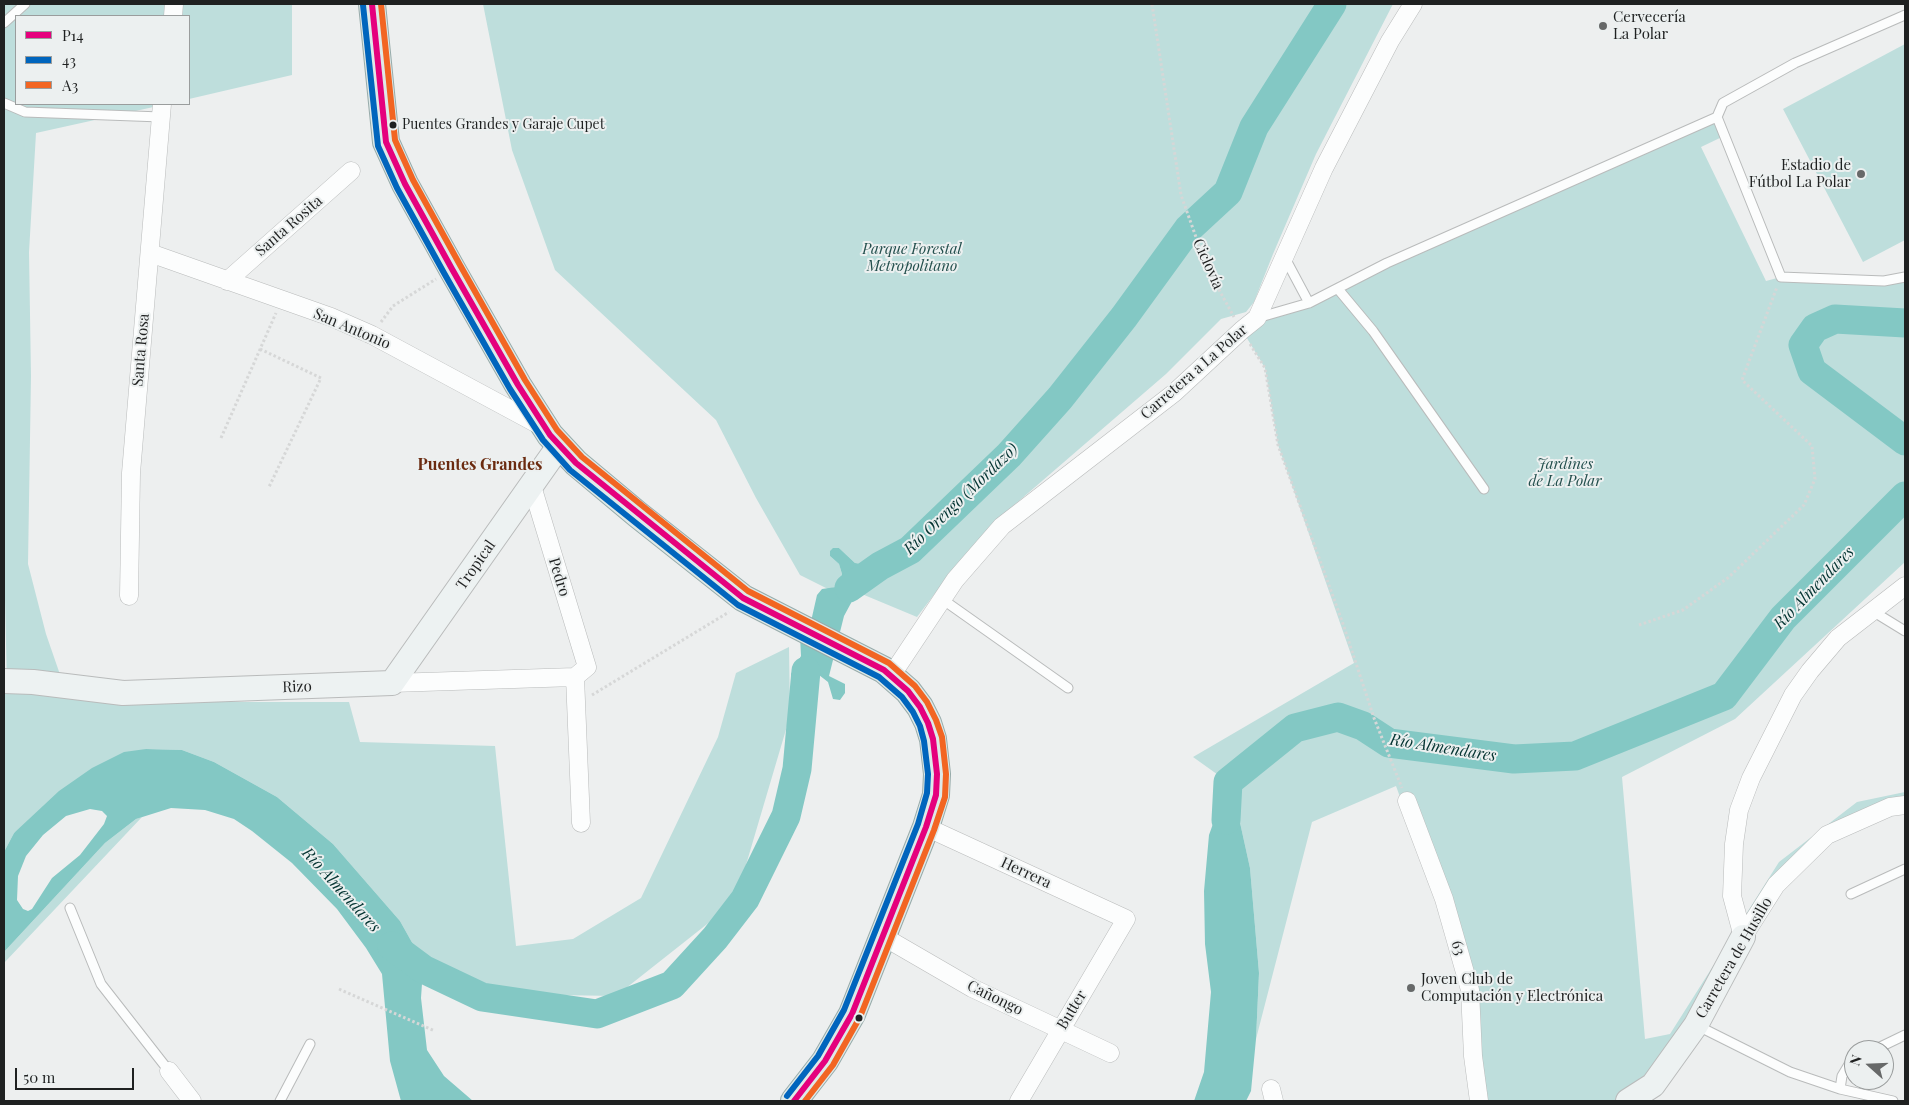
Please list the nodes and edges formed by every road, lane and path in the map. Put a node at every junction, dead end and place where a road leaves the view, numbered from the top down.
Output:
1 (25, 4) edge
2 (372, 4) edge
3 (1152, 4) edge
4 (1413, 4) edge
5 (1905, 15) edge
6 (4, 23) edge
7 (4, 103) edge
8 (161, 111) edge
9 (1717, 117) junction
10 (351, 171) dead end
11 (150, 252) junction
12 (1284, 256) junction
13 (452, 268) junction
14 (1781, 277) junction
15 (1905, 277) edge
16 (227, 281) junction
17 (1338, 289) junction
18 (281, 301) junction
19 (1309, 303) junction
20 (1257, 318) junction
21 (1242, 330) junction
22 (372, 335) junction
23 (260, 349) junction
24 (551, 437) junction
25 (221, 438) dead end
26 (532, 486) junction
27 (269, 487) dead end
28 (1484, 489) dead end
29 (1903, 592) edge
30 (129, 596) dead end
31 (743, 598) junction
32 (942, 599) junction
33 (1874, 612) junction
34 (1639, 625) dead end
35 (1905, 631) edge
36 (884, 671) junction
37 (581, 672) junction
38 (4, 681) edge
39 (392, 683) junction
40 (1068, 688) dead end
41 (1396, 772) dead end
42 (1406, 801) dead end
43 (1905, 805) edge
44 (581, 824) dead end
45 (926, 827) junction
46 (1905, 869) edge
47 (1851, 894) dead end
48 (70, 908) dead end
49 (1126, 919) joint
50 (884, 936) junction
51 (1743, 937) junction
52 (338, 989) dead end
53 (1696, 1025) junction
54 (1061, 1030) junction
55 (435, 1031) dead end
56 (310, 1044) dead end
57 (1110, 1053) dead end
58 (169, 1071) joint
59 (1844, 1073) edge
60 (1840, 1088) junction
61 (1864, 1098) edge
62 (190, 1100) edge
63 (280, 1101) edge
64 (794, 1101) edge
65 (1018, 1101) edge
66 (1479, 1101) edge
67 (1628, 1101) edge
68 (1893, 1101) edge

1 - 6 lane
2 - 13 main road
3 - 21 path, Ciclovía
4 - 12 street, Carretera a La Polar
5 - 9 lane
7 - 8 lane
8 - 11 street, Santa Rosa
9 - 14 lane
9 - 17 lane
10 - 16 street, Santa Rosita
11 - 16 street, San Antonio
11 - 30 street, Santa Rosa
12 - 19 lane
12 - 20 street, Carretera a La Polar
13 - 22 path
13 - 24 main road
14 - 15 lane
14 - 34 path
16 - 18 street, San Antonio
17 - 19 lane
17 - 28 lane
18 - 22 street, San Antonio
18 - 23 path
19 - 20 lane
20 - 21 street, Carretera a La Polar
21 - 32 street, Carretera a La Polar
21 - 41 path, Ciclovía
22 - 24 street, San Antonio
23 - 25 path
23 - 27 path
24 - 26 street, Tropical
24 - 31 main road
26 - 37 street, Pedro
26 - 39 street, Tropical
29 - 33 street
31 - 36 main road
31 - 37 path
32 - 36 street, Carretera a La Polar
32 - 40 lane
33 - 35 lane
33 - 51 street
36 - 45 main road
37 - 39 street, Rizo
37 - 44 street, Pedro
38 - 39 street, Rizo
42 - 66 street, 63
43 - 51 street, Carretera de Husillo
45 - 49 street, Herrera
45 - 50 main road
46 - 47 lane
48 - 58 lane
49 - 54 street, Butter
50 - 54 street, Cañongo
50 - 64 main road
51 - 53 street, Carretera de Husillo
52 - 55 path
53 - 60 lane
53 - 67 street, Carretera de Husillo
54 - 57 street, Cañongo
54 - 65 street, Butter
56 - 63 lane
58 - 62 street
59 - 60 lane
60 - 61 lane
61 - 68 lane

